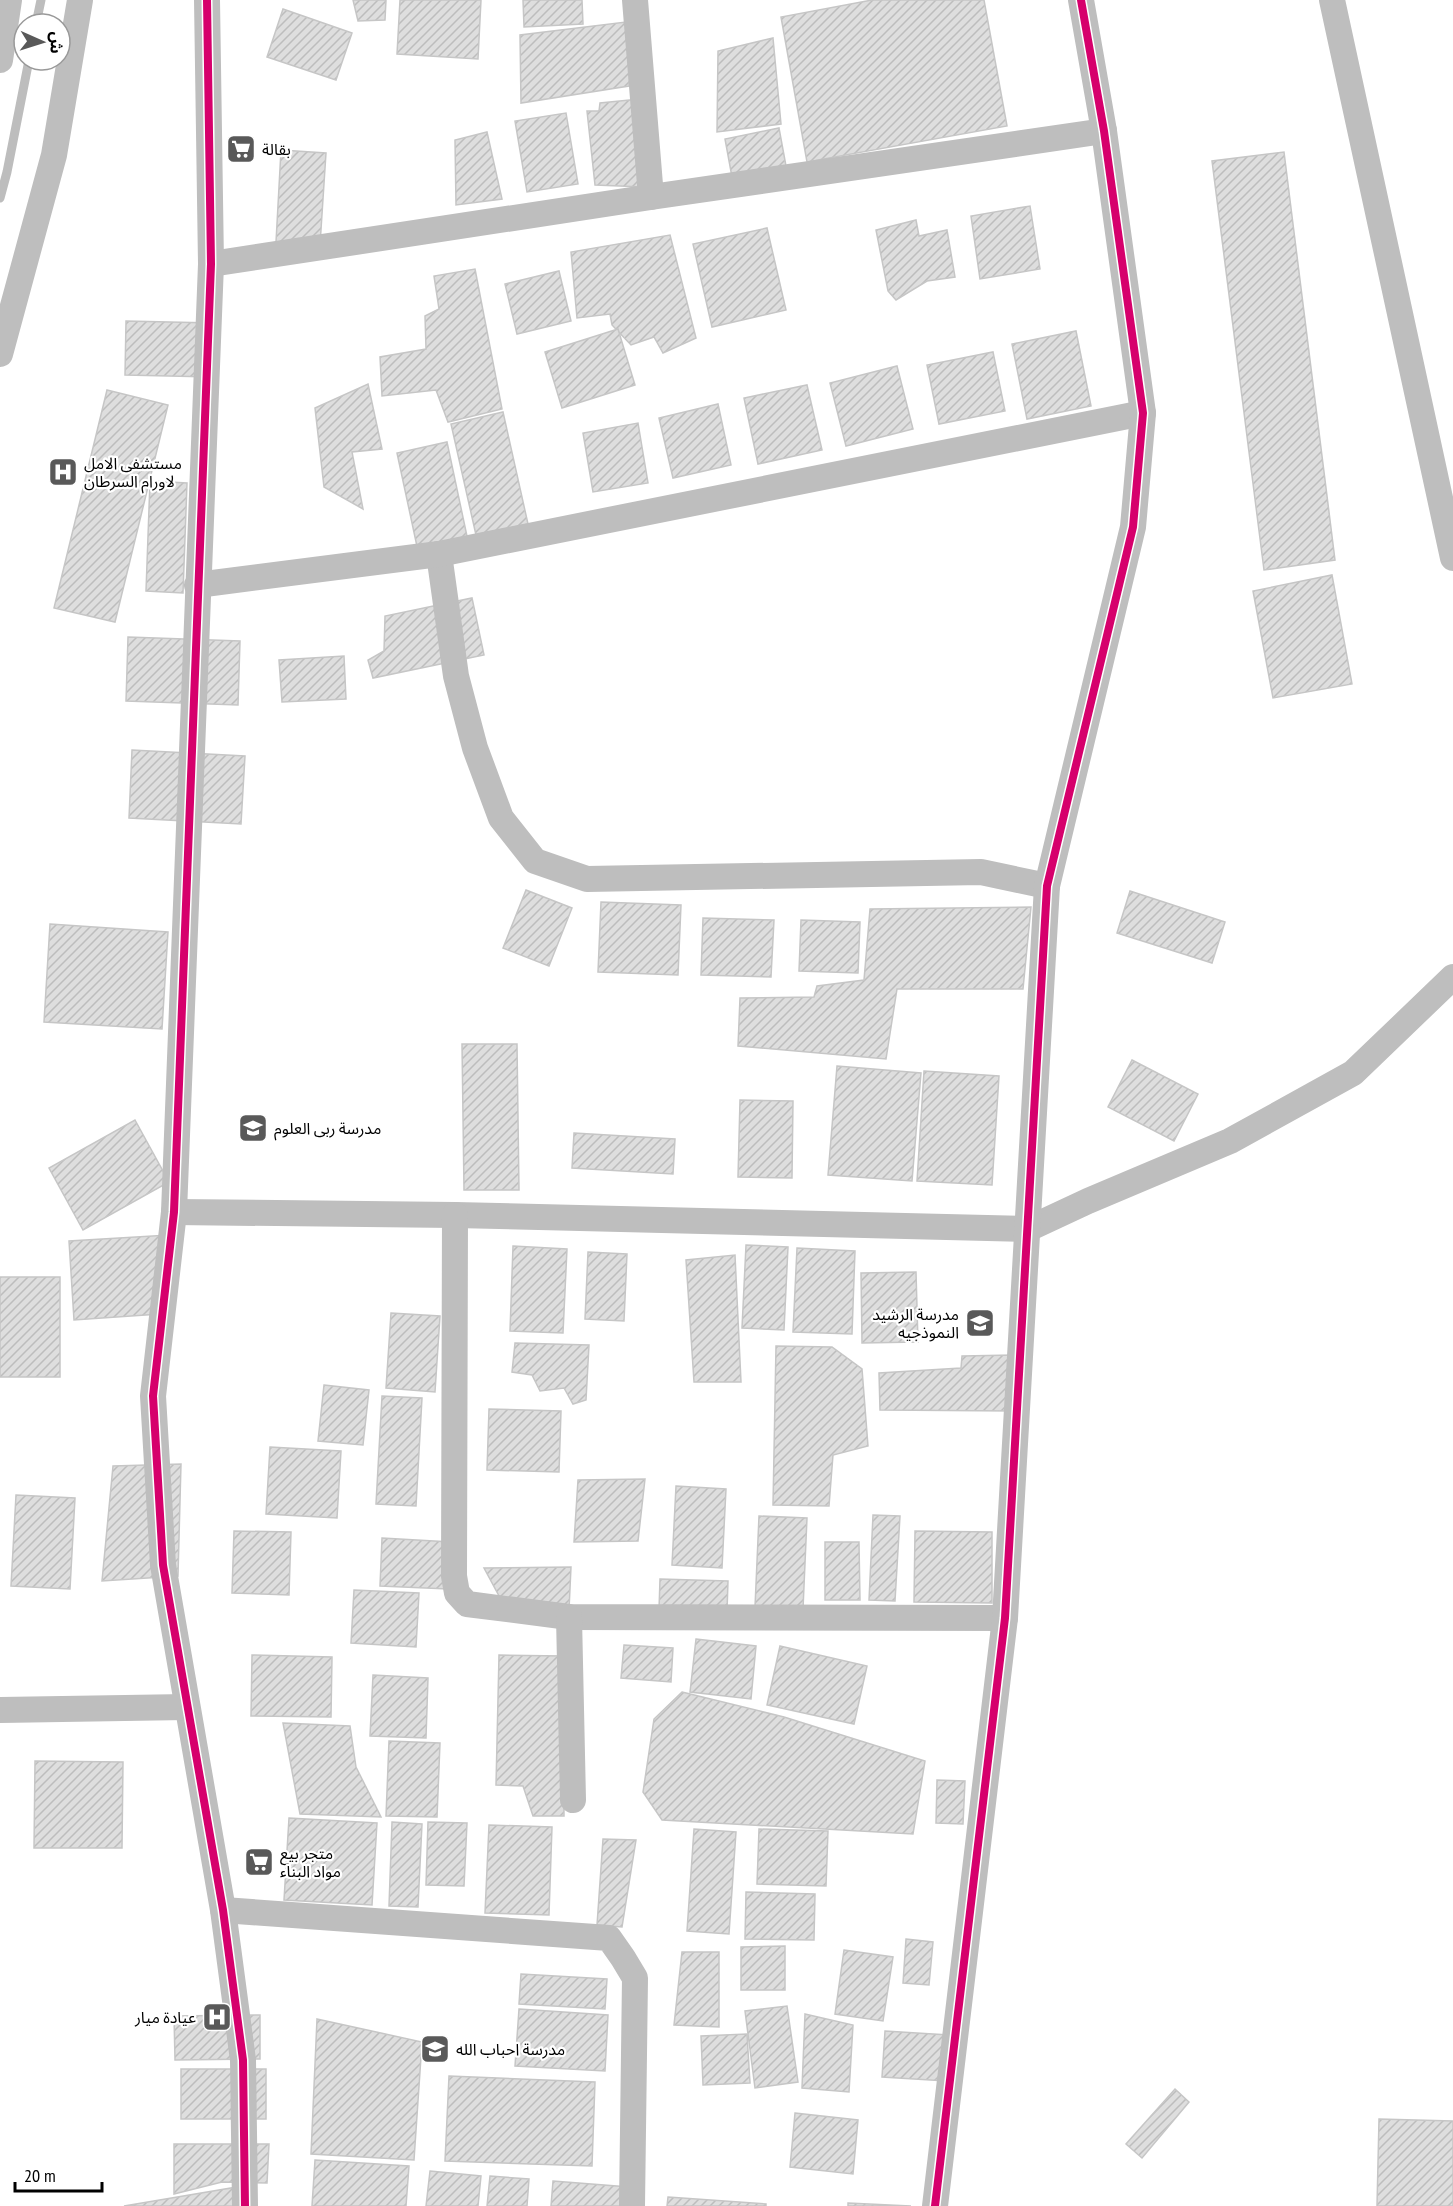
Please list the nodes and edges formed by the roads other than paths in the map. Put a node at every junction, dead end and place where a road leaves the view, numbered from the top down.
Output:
1 (9, 0) edge
2 (80, 0) edge
3 (207, 0) edge
4 (635, 0) edge
5 (1081, 0) edge
6 (1332, 0) edge
7 (0, 60) edge
8 (1104, 131) junction
9 (651, 196) junction
10 (211, 264) junction
11 (0, 354) edge
12 (1143, 413) junction
13 (439, 554) junction
14 (1453, 558) edge
15 (197, 585) junction
16 (1047, 886) junction
17 (1453, 977) edge
18 (174, 1212) junction
19 (455, 1215) junction
20 (1028, 1229) junction
21 (569, 1617) junction
22 (1005, 1618) junction
23 (187, 1707) junction
24 (0, 1710) edge
25 (573, 1800) dead end
26 (223, 1910) junction
27 (245, 2206) edge
28 (632, 2206) edge
29 (934, 2206) edge

1 - 7 street
2 - 11 street
3 - 10 street
4 - 9 street
5 - 8 street
6 - 14 street
8 - 9 street
8 - 12 street
9 - 10 street
10 - 15 street
12 - 13 street
12 - 16 street
13 - 15 street
13 - 16 street
15 - 18 street
16 - 20 street
17 - 20 street
18 - 19 street
18 - 23 street
19 - 20 street
19 - 21 street
20 - 22 street
21 - 22 street
21 - 25 street
22 - 29 street
23 - 24 street
23 - 26 street
26 - 27 street
26 - 28 street

